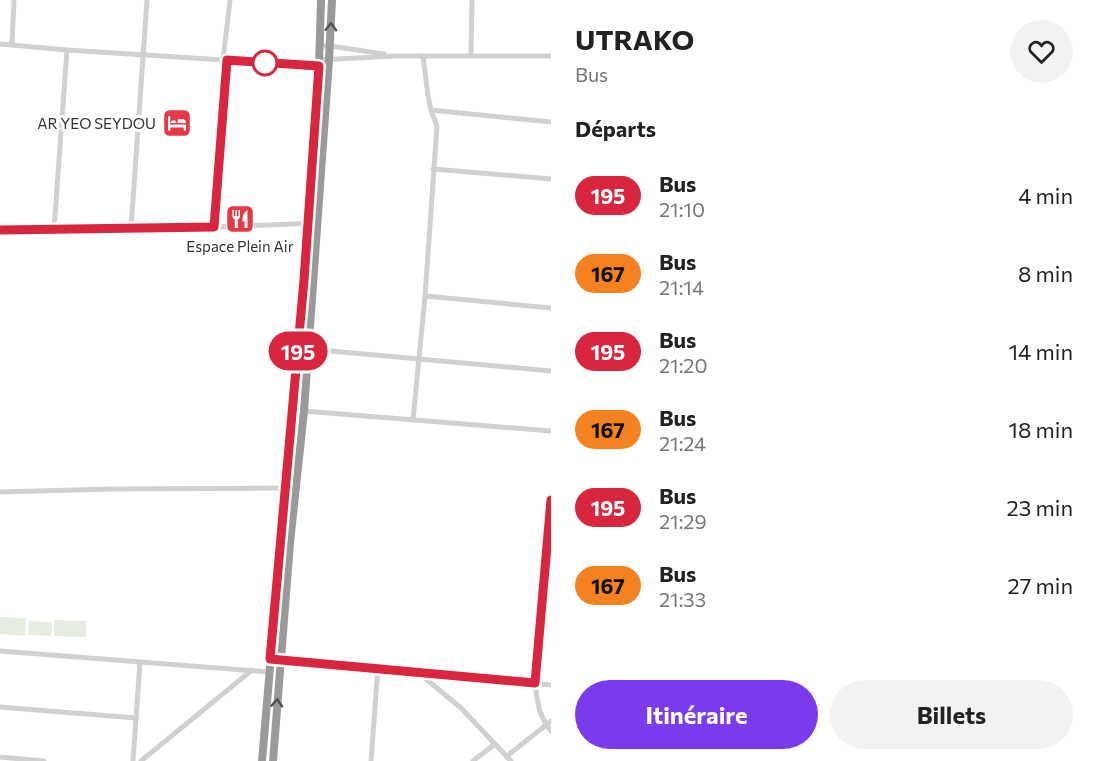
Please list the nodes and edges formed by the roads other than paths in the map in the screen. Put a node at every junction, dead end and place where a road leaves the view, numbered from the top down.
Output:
1 (14, 0) edge
2 (147, 0) edge
3 (230, 0) edge
4 (321, 0) edge
5 (332, 0) edge
6 (472, 0) edge
7 (0, 44) edge
8 (12, 44) junction
9 (320, 46) junction
10 (330, 46) junction
11 (67, 50) junction
12 (144, 55) junction
13 (395, 56) junction
14 (423, 56) junction
15 (471, 56) junction
16 (551, 56) edge
17 (225, 60) junction
18 (329, 60) junction
19 (319, 63) junction
20 (431, 110) junction
21 (551, 122) edge
22 (434, 169) junction
23 (551, 179) edge
24 (318, 223) junction
25 (307, 224) junction
26 (214, 227) junction
27 (131, 228) junction
28 (54, 229) junction
29 (0, 230) edge
30 (425, 296) junction
31 (551, 309) edge
32 (298, 348) junction
33 (308, 349) junction
34 (419, 360) junction
35 (551, 371) edge
36 (304, 411) junction
37 (413, 420) junction
38 (551, 431) edge
39 (285, 488) junction
40 (0, 492) edge
41 (551, 500) edge
42 (549, 552) edge
43 (0, 651) edge
44 (270, 659) junction
45 (280, 660) junction
46 (140, 662) junction
47 (378, 668) junction
48 (252, 670) junction
49 (270, 672) junction
50 (419, 673) junction
51 (535, 683) junction
52 (551, 685) edge
53 (0, 707) edge
54 (136, 718) junction
55 (548, 723) edge
56 (551, 731) edge
57 (495, 744) junction
58 (0, 757) edge
59 (509, 758) edge
60 (44, 761) edge
61 (133, 761) edge
62 (141, 761) edge
63 (262, 761) edge
64 (273, 761) edge
65 (371, 761) edge
66 (473, 761) edge

1 - 8 street
2 - 12 street
3 - 17 street
4 - 9 highway
10 -> 5 highway
6 - 15 street
7 - 8 street
8 - 11 street
9 - 10 street
9 - 19 highway
10 - 13 street
10 - 18 highway
11 - 12 street
11 - 28 street
12 - 17 street
12 - 27 street
13 - 14 street
13 - 18 street
14 - 15 street
14 - 20 street
15 - 16 street
17 - 19 street
17 - 26 street
18 - 19 street
18 - 24 highway
19 - 25 highway
20 - 21 street
20 - 22 street
22 - 23 street
22 - 30 street
24 - 25 street
24 - 33 highway
25 - 26 street
25 - 32 highway
26 - 27 street
27 - 28 street
28 - 29 street
30 - 31 street
30 - 34 street
32 - 33 street
32 - 39 highway
33 - 34 street
33 - 36 highway
34 - 35 street
34 - 37 street
36 - 37 street
36 - 45 highway
37 - 38 street
39 - 40 street
39 - 44 highway
41 - 42 street
42 - 51 street
43 - 46 street
44 - 45 street
44 - 49 highway
45 - 47 street
64 -> 45 highway
46 - 48 street
46 - 54 street
47 - 50 street
47 - 65 street
48 - 49 street
48 - 62 street
49 - 63 highway
50 - 51 street
50 - 57 street
51 - 52 street
51 - 55 street
53 - 54 street
54 - 61 street
55 - 56 street
55 - 59 street
57 - 59 street
57 - 66 street
58 - 60 street

